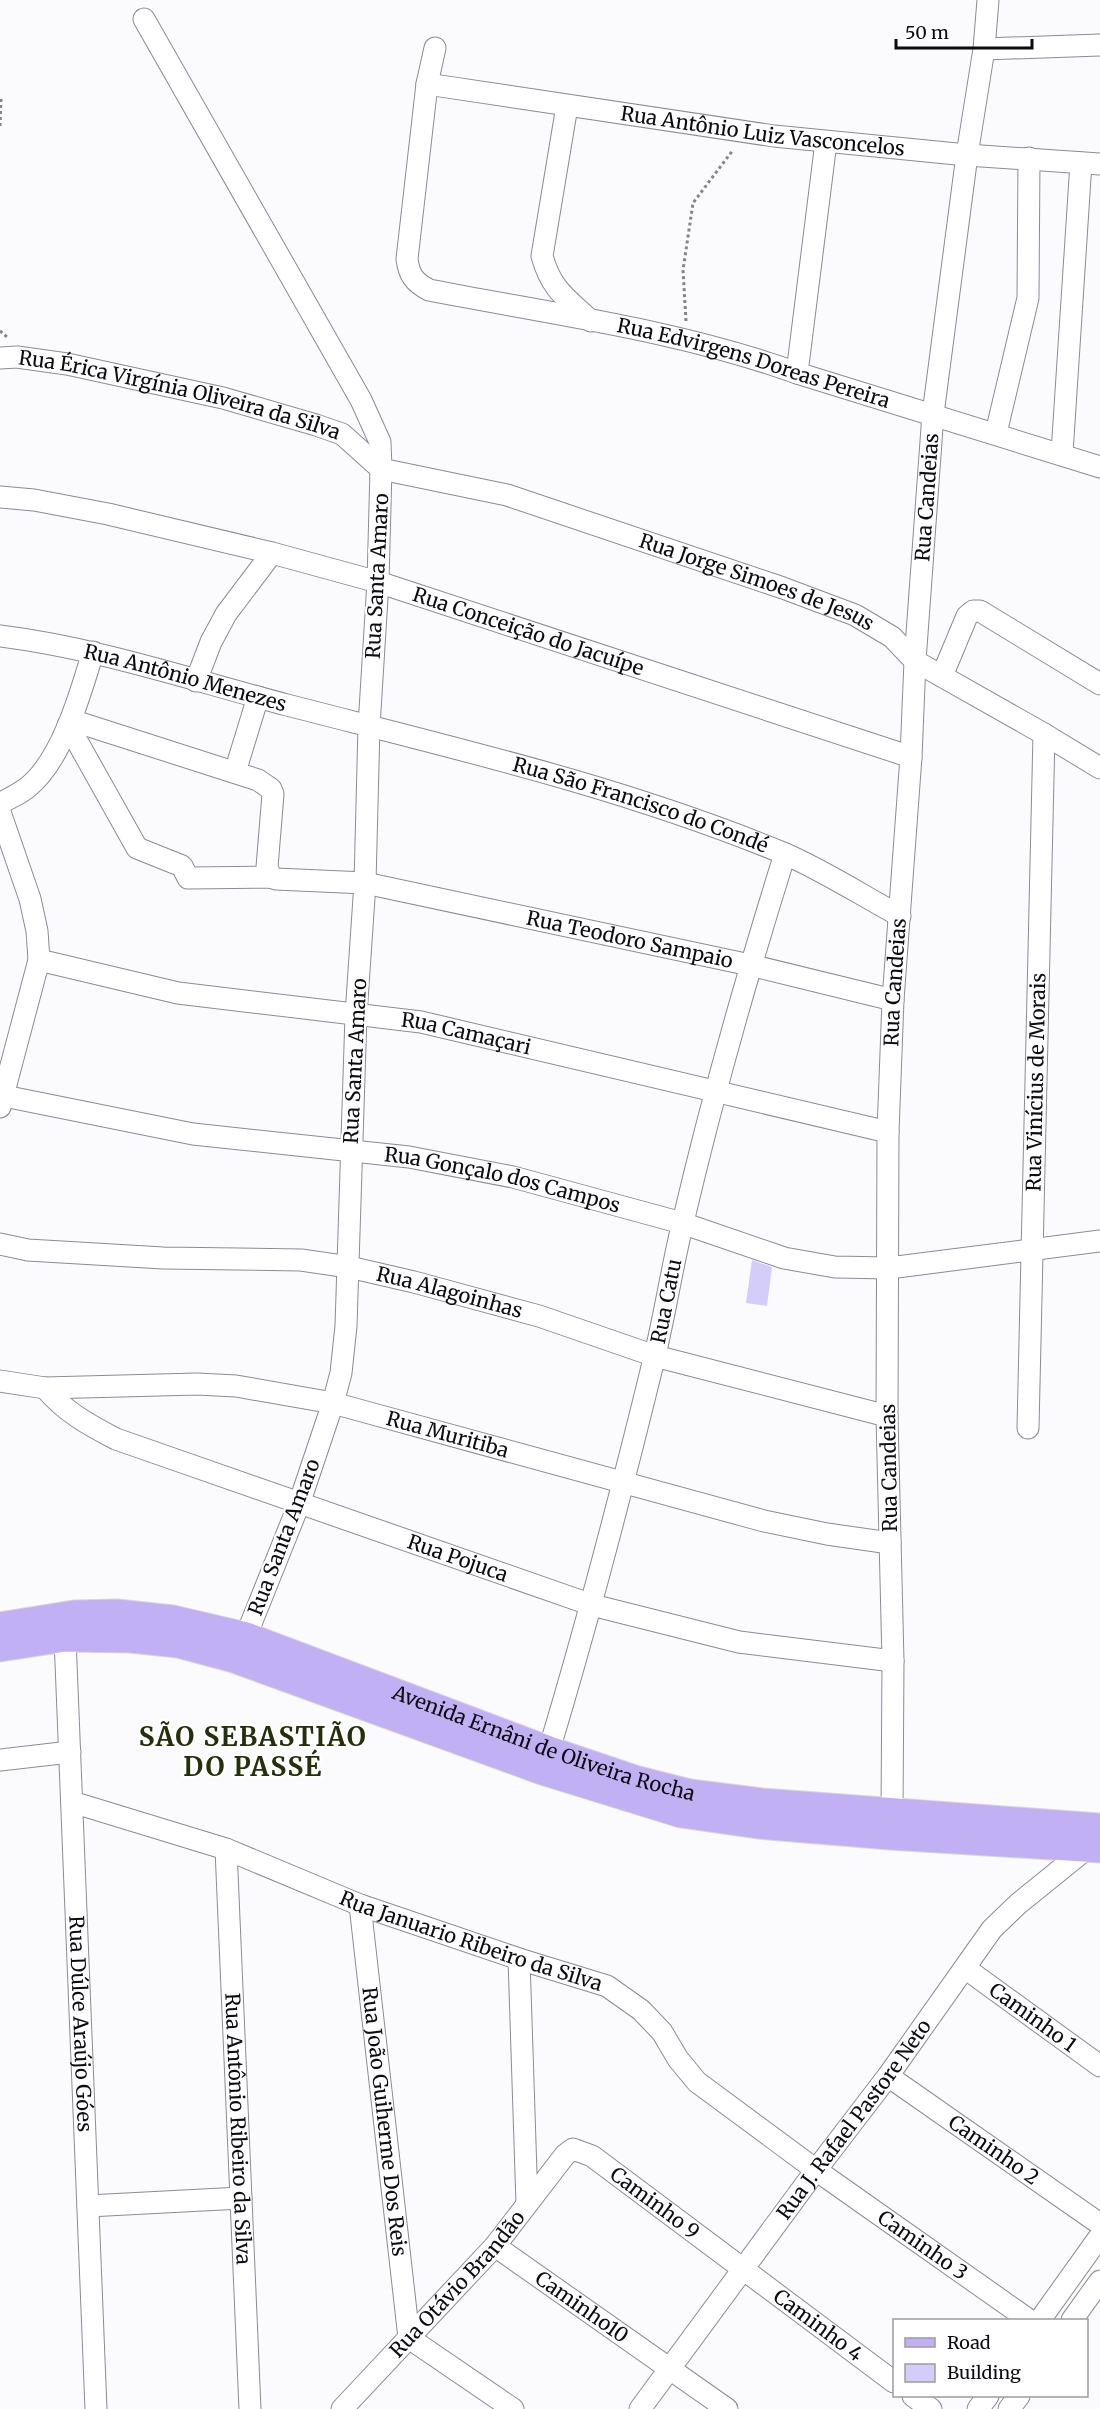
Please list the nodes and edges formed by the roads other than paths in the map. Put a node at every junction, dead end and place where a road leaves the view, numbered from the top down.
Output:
1 (988, 0) edge
2 (144, 20) dead end
3 (1100, 45) edge
4 (435, 48) dead end
5 (984, 49) junction
6 (427, 84) junction
7 (567, 106) junction
8 (826, 142) junction
9 (967, 155) junction
10 (1029, 158) junction
11 (1090, 163) edge
12 (591, 321) junction
13 (0, 358) edge
14 (797, 373) junction
15 (933, 414) junction
16 (996, 433) junction
17 (1062, 453) junction
18 (1100, 467) edge
19 (381, 469) junction
20 (0, 497) edge
21 (272, 553) junction
22 (378, 582) junction
23 (0, 636) edge
24 (93, 652) junction
25 (915, 661) junction
26 (942, 676) junction
27 (196, 681) junction
28 (1100, 684) edge
29 (258, 697) junction
30 (70, 722) junction
31 (369, 726) junction
32 (1044, 734) junction
33 (911, 757) junction
34 (1100, 768) edge
35 (235, 772) junction
36 (0, 804) edge
37 (0, 812) edge
38 (785, 854) junction
39 (271, 877) junction
40 (365, 883) junction
41 (900, 916) junction
42 (39, 960) junction
43 (750, 965) junction
44 (893, 1000) junction
45 (356, 1015) junction
46 (8, 1044) edge
47 (716, 1091) junction
48 (2, 1102) edge
49 (888, 1132) junction
50 (351, 1150) junction
51 (682, 1223) junction
52 (1100, 1241) edge
53 (0, 1244) edge
54 (1032, 1251) junction
55 (349, 1267) junction
56 (889, 1268) junction
57 (655, 1356) junction
58 (0, 1382) edge
59 (45, 1388) junction
60 (333, 1403) junction
61 (887, 1416) junction
62 (1028, 1428) dead end
63 (624, 1482) junction
64 (299, 1504) junction
65 (890, 1543) junction
66 (592, 1605) junction
67 (0, 1626) edge
68 (246, 1636) junction
69 (66, 1638) junction
70 (0, 1648) edge
71 (893, 1661) junction
72 (549, 1750) junction
73 (70, 1752) junction
74 (0, 1761) edge
75 (72, 1802) junction
76 (892, 1813) junction
77 (1095, 1842) edge
78 (226, 1849) junction
79 (360, 1905) junction
80 (519, 1959) junction
81 (965, 1968) junction
82 (1100, 2066) edge
83 (888, 2076) junction
84 (565, 2155) joint
85 (816, 2170) junction
86 (241, 2198) junction
87 (527, 2204) junction
88 (88, 2206) junction
89 (1100, 2224) edge
90 (1100, 2236) edge
91 (495, 2246) junction
92 (743, 2269) junction
93 (1100, 2281) edge
94 (1028, 2319) edge
95 (1041, 2319) edge
96 (1073, 2319) edge
97 (409, 2338) junction
98 (670, 2369) junction
99 (893, 2381) edge
100 (914, 2397) edge
101 (1018, 2397) edge
102 (96, 2409) edge
103 (250, 2409) edge
104 (342, 2409) edge
105 (513, 2409) edge
106 (640, 2409) edge
107 (727, 2409) edge
108 (931, 2409) edge
109 (1009, 2409) edge

1 - 5 street, Rua Candeias
2 - 19 street, Rua Santa Amaro
3 - 5 street
4 - 6 street
5 - 9 street, Rua Candeias
6 - 7 street, Rua Antônio Luiz Vasconcelos
6 - 12 street, Rua Edvirgens Doreas Pereira
7 - 8 street, Rua Antônio Luiz Vasconcelos
7 - 12 street
8 - 9 street, Rua Antônio Luiz Vasconcelos
8 - 14 street
9 - 10 street, Rua Antônio Luiz Vasconcelos
9 - 15 street, Rua Candeias
10 - 11 street, Rua Antônio Luiz Vasconcelos
10 - 16 street
11 - 17 street
12 - 14 street, Rua Edvirgens Doreas Pereira
13 - 19 street, Rua Érica Virgínia Oliveira da Silva
14 - 15 street, Rua Edvirgens Doreas Pereira
15 - 16 street, Rua Edvirgens Doreas Pereira
15 - 25 street, Rua Candeias
16 - 17 street, Rua Edvirgens Doreas Pereira
17 - 18 street, Rua Edvirgens Doreas Pereira
19 - 22 street, Rua Santa Amaro
19 - 25 street, Rua Jorge Simoes de Jesus
20 - 21 street, Rua Conceição do Jacuípe
21 - 22 street, Rua Conceição do Jacuípe
21 - 27 street
22 - 31 street, Rua Santa Amaro
22 - 33 street, Rua Conceição do Jacuípe
23 - 24 street, Rua Antônio Menezes
24 - 27 street, Rua Antônio Menezes
24 - 30 street
25 - 26 street, Rua Jorge Simoes de Jesus
25 - 33 street, Rua Candeias
26 - 28 street
26 - 32 street, Rua Jorge Simoes de Jesus
27 - 29 street, Rua Antônio Menezes
29 - 31 street, Rua Antônio Menezes
29 - 35 street
30 - 35 street
30 - 36 street
30 - 39 street, Rua Teodoro Sampaio
31 - 38 street, Rua São Francisco do Condé
31 - 40 street, Rua Santa Amaro
32 - 34 street, Rua Jorge Simoes de Jesus
32 - 54 street, Rua Vinícius de Morais
33 - 41 street, Rua Candeias
35 - 39 street
37 - 42 street
38 - 41 street, Rua São Francisco do Condé
38 - 43 street, Rua Catu
39 - 40 street, Rua Teodoro Sampaio
40 - 43 street, Rua Teodoro Sampaio
40 - 45 street, Rua Santa Amaro
41 - 44 street, Rua Candeias
42 - 45 street, Rua Camaçari
42 - 46 street
43 - 44 street, Rua Teodoro Sampaio
43 - 47 street, Rua Catu
44 - 49 street, Rua Candeias
45 - 47 street, Rua Camaçari
45 - 50 street, Rua Santa Amaro
46 - 48 street
47 - 49 street, Rua Camaçari
47 - 51 street, Rua Catu
48 - 50 street, Rua Gonçalo dos Campos
49 - 56 street, Rua Candeias
50 - 51 street, Rua Gonçalo dos Campos
50 - 55 street, Rua Santa Amaro
51 - 56 street, Rua Gonçalo dos Campos
51 - 57 street, Rua Catu
52 - 54 street, Rua Gonçalo dos Campos
53 - 55 street, Rua Alagoinhas
54 - 56 street, Rua Gonçalo dos Campos
54 - 62 street, Rua Vinícius de Morais
55 - 57 street, Rua Alagoinhas
55 - 60 street, Rua Santa Amaro
56 - 61 street, Rua Candeias
57 - 61 street, Rua Alagoinhas
57 - 63 street, Rua Catu
58 - 59 street, Rua Muritiba
59 - 60 street, Rua Muritiba
59 - 64 street, Rua Pojuca
60 - 63 street, Rua Muritiba
60 - 64 street, Rua Santa Amaro
61 - 65 street, Rua Candeias
63 - 65 street, Rua Muritiba
63 - 66 street, Rua Catu
64 - 66 street, Rua Pojuca
64 - 68 street, Rua Santa Amaro
65 - 71 street, Rua Candeias
66 - 71 street, Rua Pojuca
66 - 72 street, Rua Catu
67 - 68 main road, Avenida Ernâni de Oliveira Rocha
68 - 72 main road, Avenida Ernâni de Oliveira Rocha
69 - 70 main road, Avenida Ernâni de Oliveira Rocha
69 - 73 street, Rua Dúlce Araújo Góes
69 - 77 main road, Avenida Ernâni de Oliveira Rocha
71 - 76 street, Rua Candeias
72 - 76 main road, Avenida Ernâni de Oliveira Rocha
73 - 74 street
73 - 75 street, Rua Dúlce Araújo Góes
75 - 78 street, Rua Januario Ribeiro da Silva
75 - 88 street, Rua Dúlce Araújo Góes
76 - 77 main road, Avenida Ernâni de Oliveira Rocha
77 - 81 street, Rua J. Rafael Pastore Neto
78 - 79 street, Rua Januario Ribeiro da Silva
78 - 86 street, Rua Antônio Ribeiro da Silva
79 - 80 street, Rua Januario Ribeiro da Silva
79 - 97 street, Rua João Guiherme Dos Reis
80 - 85 street, Rua Januario Ribeiro da Silva
80 - 87 street
81 - 82 street, Caminho 1
81 - 83 street, Rua J. Rafael Pastore Neto
83 - 85 street, Rua J. Rafael Pastore Neto
83 - 89 street, Caminho 2
84 - 87 street, Rua Otávio Brandão
84 - 92 street, Caminho 9
85 - 92 street, Rua J. Rafael Pastore Neto
85 - 94 street, Caminho 3
86 - 88 street
86 - 103 street, Rua Antônio Ribeiro da Silva
87 - 91 street, Rua Otávio Brandão
88 - 102 street, Rua Dúlce Araújo Góes
90 - 95 street
91 - 97 street, Rua Otávio Brandão
91 - 98 street, Caminho10
92 - 98 street, Rua J. Rafael Pastore Neto
92 - 99 street, Caminho 4
93 - 96 street
97 - 104 street, Rua Otávio Brandão
97 - 105 street
98 - 106 street, Rua J. Rafael Pastore Neto
98 - 107 street, Caminho10
100 - 108 street
101 - 109 street

